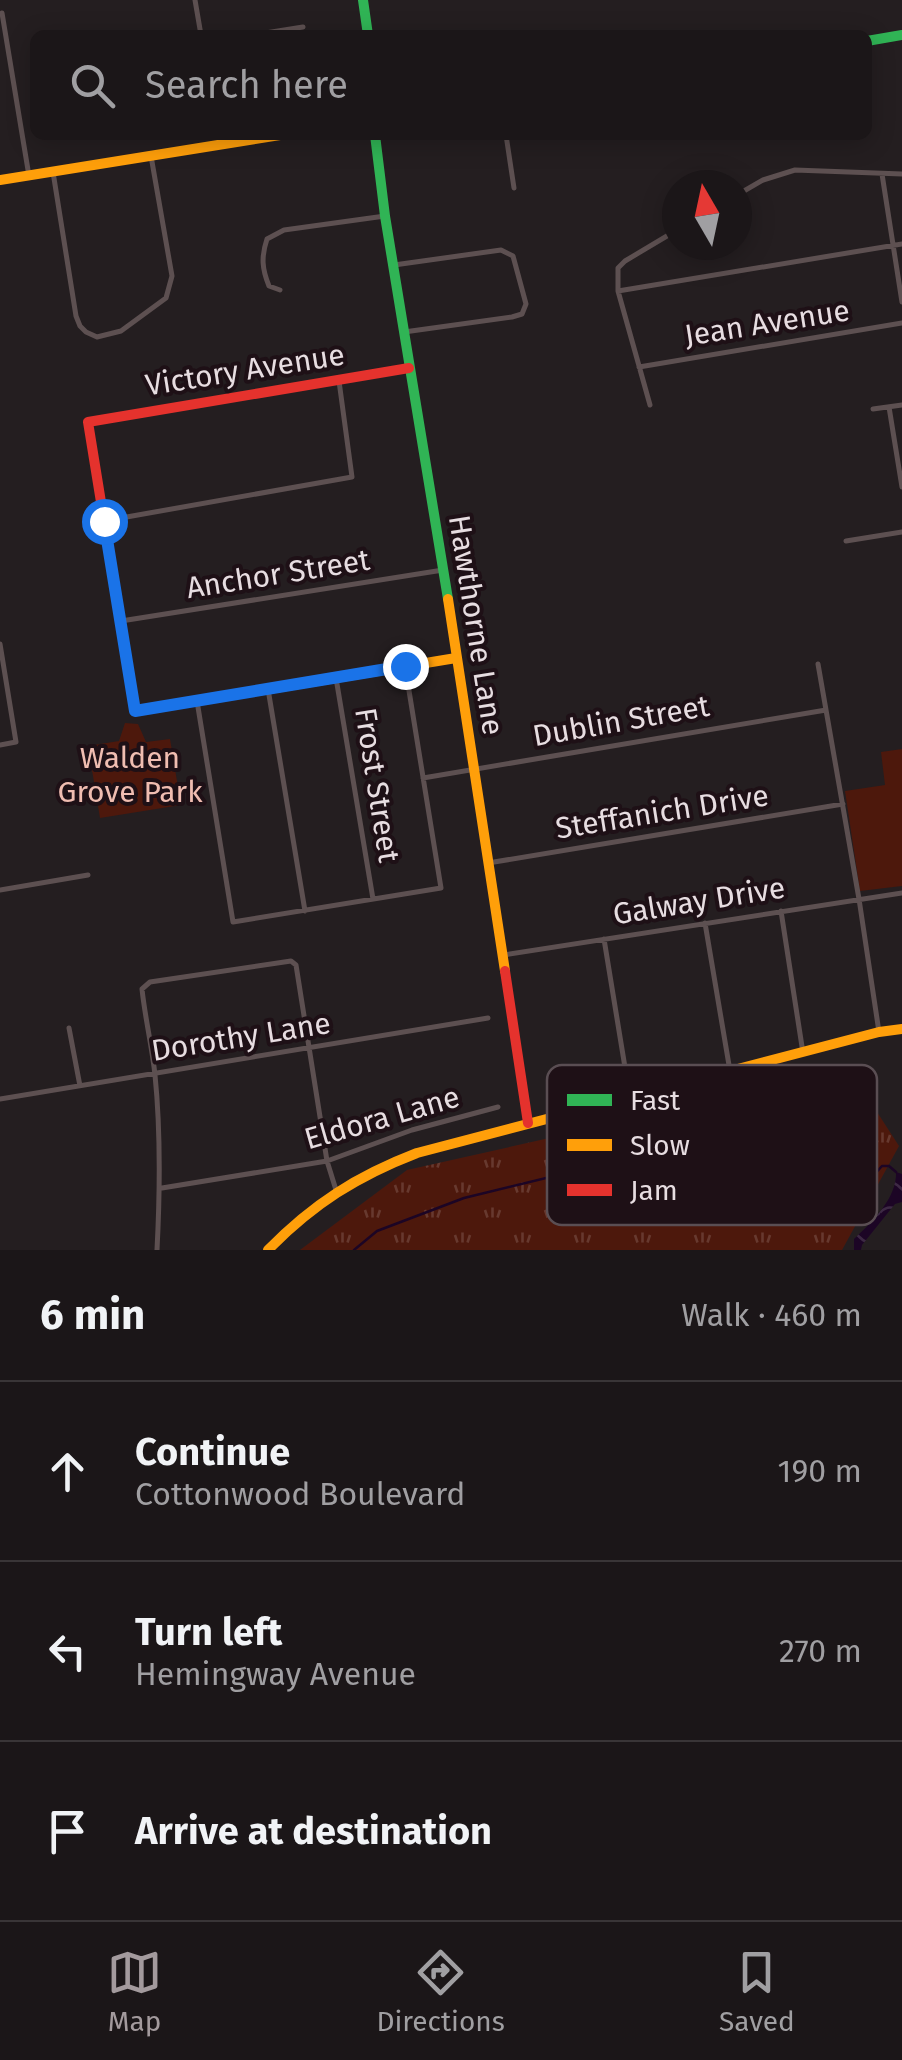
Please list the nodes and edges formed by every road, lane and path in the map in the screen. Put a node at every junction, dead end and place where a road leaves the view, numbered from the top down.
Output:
1 (195, 0) edge
2 (363, 0) edge
3 (2, 13) edge
4 (303, 27) dead end
5 (200, 30) edge
6 (284, 30) edge
7 (367, 30) edge
8 (902, 35) edge
9 (872, 40) edge
10 (219, 140) edge
11 (376, 140) edge
12 (507, 140) edge
13 (151, 156) junction
14 (53, 172) junction
15 (882, 174) junction
16 (902, 174) edge
17 (29, 176) junction
18 (0, 180) edge
19 (752, 186) edge
20 (514, 188) dead end
21 (385, 216) junction
22 (662, 239) edge
23 (902, 244) edge
24 (893, 245) junction
25 (393, 265) junction
26 (280, 290) dead end
27 (618, 290) junction
28 (902, 302) edge
29 (902, 323) edge
30 (404, 332) junction
31 (639, 367) junction
32 (409, 368) junction
33 (339, 380) junction
34 (902, 404) edge
35 (650, 406) dead end
36 (889, 407) junction
37 (873, 409) dead end
38 (902, 486) edge
39 (104, 521) junction
40 (902, 532) edge
41 (846, 542) dead end
42 (442, 570) junction
43 (121, 622) junction
44 (0, 645) edge
45 (456, 658) junction
46 (818, 664) dead end
47 (405, 666) junction
48 (336, 678) junction
49 (268, 689) junction
50 (197, 701) junction
51 (826, 710) junction
52 (0, 744) edge
53 (472, 770) junction
54 (423, 778) junction
55 (843, 804) junction
56 (488, 863) junction
57 (88, 875) dead end
58 (0, 890) edge
59 (902, 893) edge
60 (859, 898) junction
61 (373, 899) junction
62 (305, 911) junction
63 (781, 911) junction
64 (705, 923) junction
65 (604, 939) junction
66 (503, 955) junction
67 (488, 1018) dead end
68 (69, 1028) dead end
69 (902, 1029) edge
70 (878, 1032) junction
71 (310, 1049) junction
72 (804, 1053) junction
73 (625, 1065) edge
74 (729, 1065) edge
75 (755, 1065) edge
76 (155, 1075) junction
77 (80, 1086) junction
78 (0, 1091) edge
79 (1, 1099) edge
80 (498, 1107) dead end
81 (547, 1119) edge
82 (528, 1124) junction
83 (327, 1162) junction
84 (160, 1188) junction
85 (336, 1190) junction
86 (157, 1250) edge
87 (268, 1250) edge

1 - 5 street
2 - 7 street
3 - 17 street
4 - 6 street
8 - 9 street
10 - 13 street
11 - 21 street, Hawthorne Lane
12 - 20 street
13 - 14 street
13 - 14 street
14 - 17 street
15 - 16 street
15 - 19 street
15 - 24 street
17 - 18 street
21 - 25 street, Hawthorne Lane
21 - 26 street
22 - 27 street
23 - 24 street
24 - 27 street
24 - 28 street
25 - 30 street, Hawthorne Lane
25 - 30 street
27 - 31 street
29 - 31 street, Jean Avenue
30 - 32 street, Hawthorne Lane
31 - 35 street
32 - 33 street, Victory Avenue
32 - 42 street, Hawthorne Lane
33 - 39 street
33 - 39 street, Victory Avenue
34 - 36 street
36 - 37 street
36 - 38 street
39 - 43 street
40 - 41 street
42 - 43 street, Anchor Street
42 - 45 street, Hawthorne Lane
43 - 50 street
44 - 52 street
45 - 47 street
45 - 53 street, Hawthorne Lane
46 - 51 street
47 - 48 street
47 - 54 street
48 - 49 street
48 - 61 street, Frost Street
49 - 50 street
49 - 62 street
50 - 62 street
51 - 53 street, Dublin Street
51 - 55 street
53 - 54 street, Dublin Street
53 - 56 street, Hawthorne Lane
54 - 61 street
55 - 56 street, Steffanich Drive
55 - 60 street
56 - 66 street, Hawthorne Lane
57 - 58 street
59 - 60 street, Galway Drive
60 - 63 street, Galway Drive
60 - 70 street
61 - 62 street
63 - 64 street, Galway Drive
63 - 72 street
64 - 65 street, Galway Drive
64 - 74 street
65 - 66 street, Galway Drive
65 - 73 street
66 - 82 street, Hawthorne Lane
67 - 71 street, Dorothy Lane
68 - 77 street
69 - 70 street
70 - 72 street
71 - 76 street, Dorothy Lane
71 - 76 street
71 - 83 street
72 - 75 street
76 - 77 street, Dorothy Lane
76 - 84 street
77 - 79 street, Dorothy Lane
78 - 79 street
80 - 83 street, Eldora Lane
81 - 82 street
82 - 85 street
83 - 84 street, Eldora Lane
83 - 85 street
84 - 86 street
85 - 87 street

